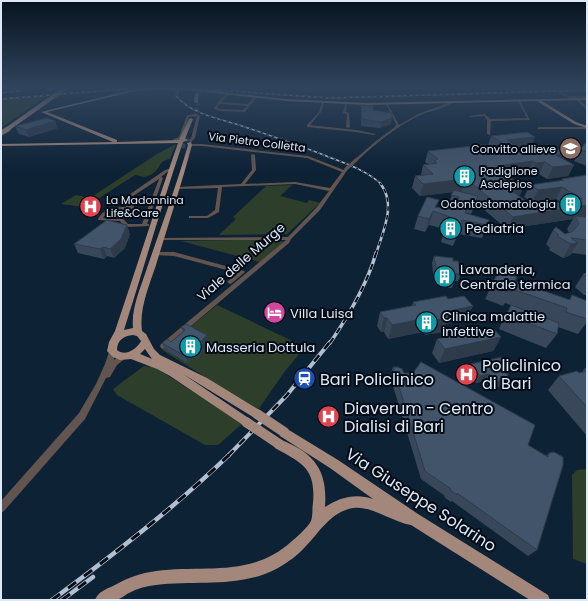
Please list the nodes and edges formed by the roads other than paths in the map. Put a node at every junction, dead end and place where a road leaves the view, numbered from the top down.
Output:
1 (22, 115) edge
2 (28, 115) edge
3 (50, 115) edge
4 (192, 115) tunnel mouth
5 (198, 115) tunnel mouth
6 (317, 115) edge
7 (348, 115) edge
8 (393, 115) edge
9 (419, 115) edge
10 (527, 115) edge
11 (565, 115) edge
12 (566, 115) edge
13 (470, 116) dead end
14 (489, 120) junction
15 (579, 123) junction
16 (348, 127) dead end
17 (586, 127) edge
18 (539, 128) dead end
19 (1, 130) edge
20 (395, 130) junction
21 (1, 133) edge
22 (374, 134) dead end
23 (489, 134) dead end
24 (109, 141) junction
25 (173, 141) junction
26 (186, 142) junction
27 (1, 147) edge
28 (253, 155) dead end
29 (172, 169) junction
30 (345, 170) junction
31 (158, 177) junction
32 (143, 186) junction
33 (158, 186) junction
34 (220, 186) junction
35 (242, 186) junction
36 (178, 188) junction
37 (332, 190) junction
38 (128, 197) dead end
39 (127, 203) dead end
40 (170, 207) junction
41 (191, 217) dead end
42 (154, 225) junction
43 (144, 226) junction
44 (289, 238) junction
45 (161, 239) junction
46 (156, 254) junction
47 (230, 282) dead end
48 (138, 332) junction
49 (115, 339) junction
50 (145, 341) junction
51 (163, 346) edge
52 (112, 350) junction
53 (128, 356) junction
54 (154, 360) junction
55 (99, 386) junction
56 (1, 508) edge
57 (413, 519) junction
58 (317, 521) junction
59 (102, 600) edge
60 (543, 600) edge

1 - 19 main road, bridge
2 - 21 main road, bridge
3 - 24 main road
4 - 25 street
5 - 26 street
6 - 22 street
7 - 16 street
8 - 20 street
9 - 20 street, Viale delle Murge
10 - 14 street
11 - 15 main road
12 - 15 main road
13 - 14 street
14 - 23 street
15 - 17 main road
17 - 18 street
20 - 30 street, Viale delle Murge, bridge
24 - 25 main road
24 - 27 main road
25 - 26 main road
26 - 26 main road
26 - 27 main road
26 - 29 main road
26 - 30 street, Via Pietro Colletta
26 - 36 main road
26 - 40 main road
26 - 42 main road
28 - 35 street
29 - 31 street
29 - 42 main road
30 - 37 street, Viale delle Murge
31 - 32 street
31 - 33 street
32 - 33 street
32 - 38 street
33 - 43 street
34 - 35 street
34 - 36 street
34 - 41 street
35 - 37 street
36 - 40 main road
37 - 44 street, Viale delle Murge
39 - 43 street
40 - 45 main road
42 - 43 street
42 - 49 main road
44 - 45 street
44 - 51 street, Viale delle Murge
45 - 46 main road
46 - 47 street
46 - 48 main road
48 - 49 main road
48 - 50 main road
49 - 52 main road
50 - 53 main road
50 - 54 main road
52 - 53 main road
52 - 55 street
53 - 54 main road
53 - 55 street
54 - 57 main road, Via Giuseppe Solarino, bridge
54 - 58 main road, bridge
55 - 56 street
57 - 58 main road
57 - 60 main road, Via Giuseppe Solarino
58 - 59 main road

